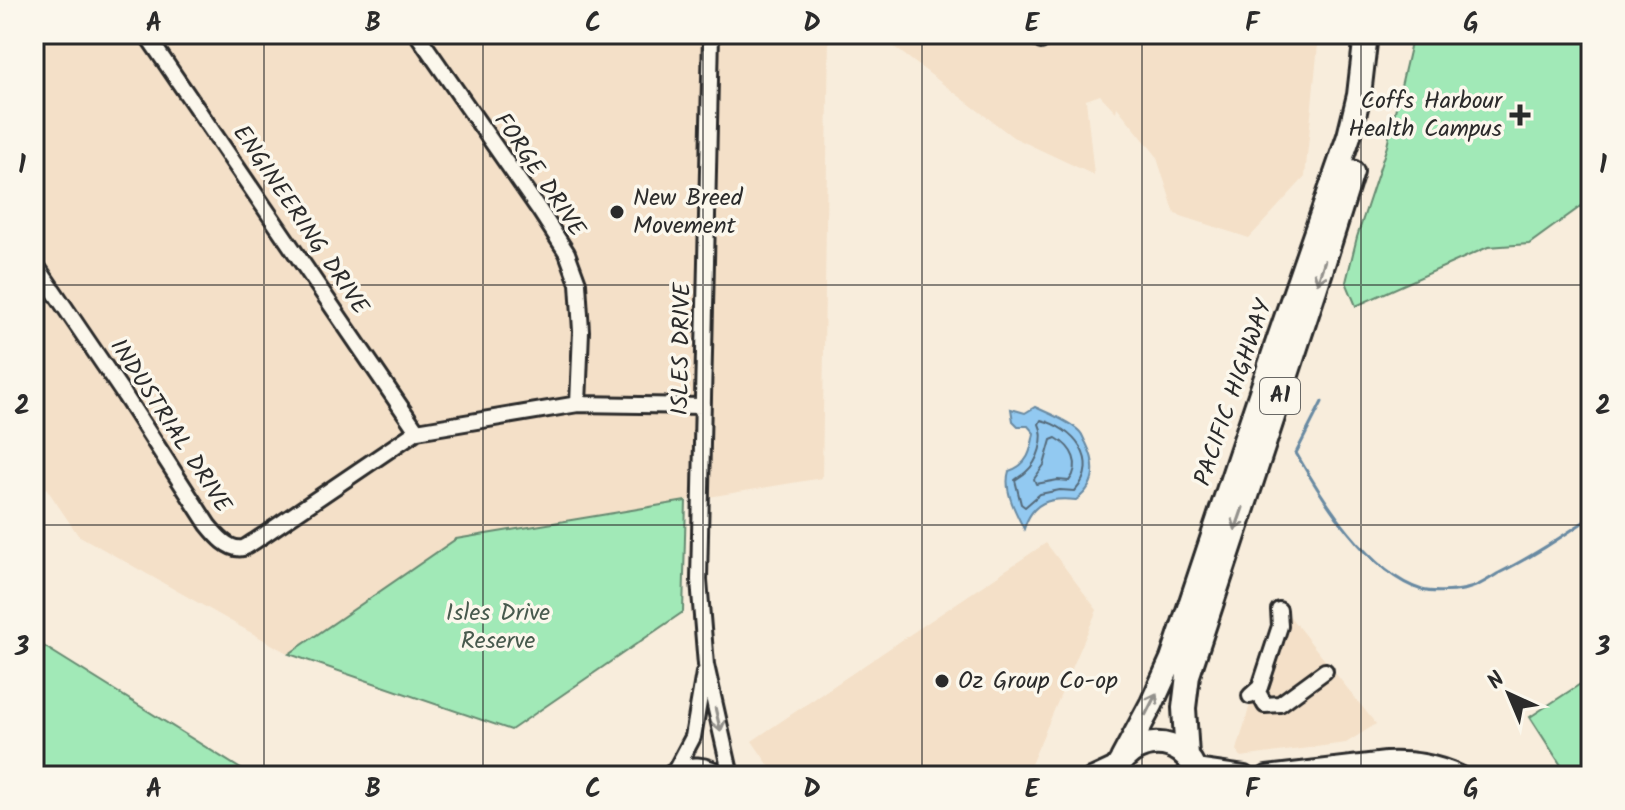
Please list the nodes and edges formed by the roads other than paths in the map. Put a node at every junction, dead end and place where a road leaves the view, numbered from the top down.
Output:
1 (146, 34) edge
2 (417, 34) edge
3 (711, 34) edge
4 (1366, 34) edge
5 (1379, 34) edge
6 (34, 262) edge
7 (578, 404) junction
8 (702, 406) junction
9 (417, 431) junction
10 (1279, 610) dead end
11 (706, 665) junction
12 (1325, 671) dead end
13 (1118, 766) edge
14 (1193, 767) edge
15 (671, 774) edge
16 (723, 776) edge
17 (731, 776) edge
18 (1091, 776) edge
19 (1244, 776) edge
20 (1267, 776) edge
21 (1460, 776) edge

1 - 9 street, ENGINEERING DRIVE
2 - 7 street, FORGE DRIVE
3 - 8 street, ISLES DRIVE
13 -> 4 highway, PACIFIC HIGHWAY / A1
5 -> 14 highway, PACIFIC HIGHWAY / A1
6 - 9 street, INDUSTRIAL DRIVE
7 - 8 street, INDUSTRIAL DRIVE
7 - 9 street, INDUSTRIAL DRIVE
8 - 11 street, ISLES DRIVE
10 - 12 street
11 - 15 street
11 -> 17 street
13 - 14 highway
13 - 18 street
14 - 19 main road
15 - 16 street
20 - 21 main road

